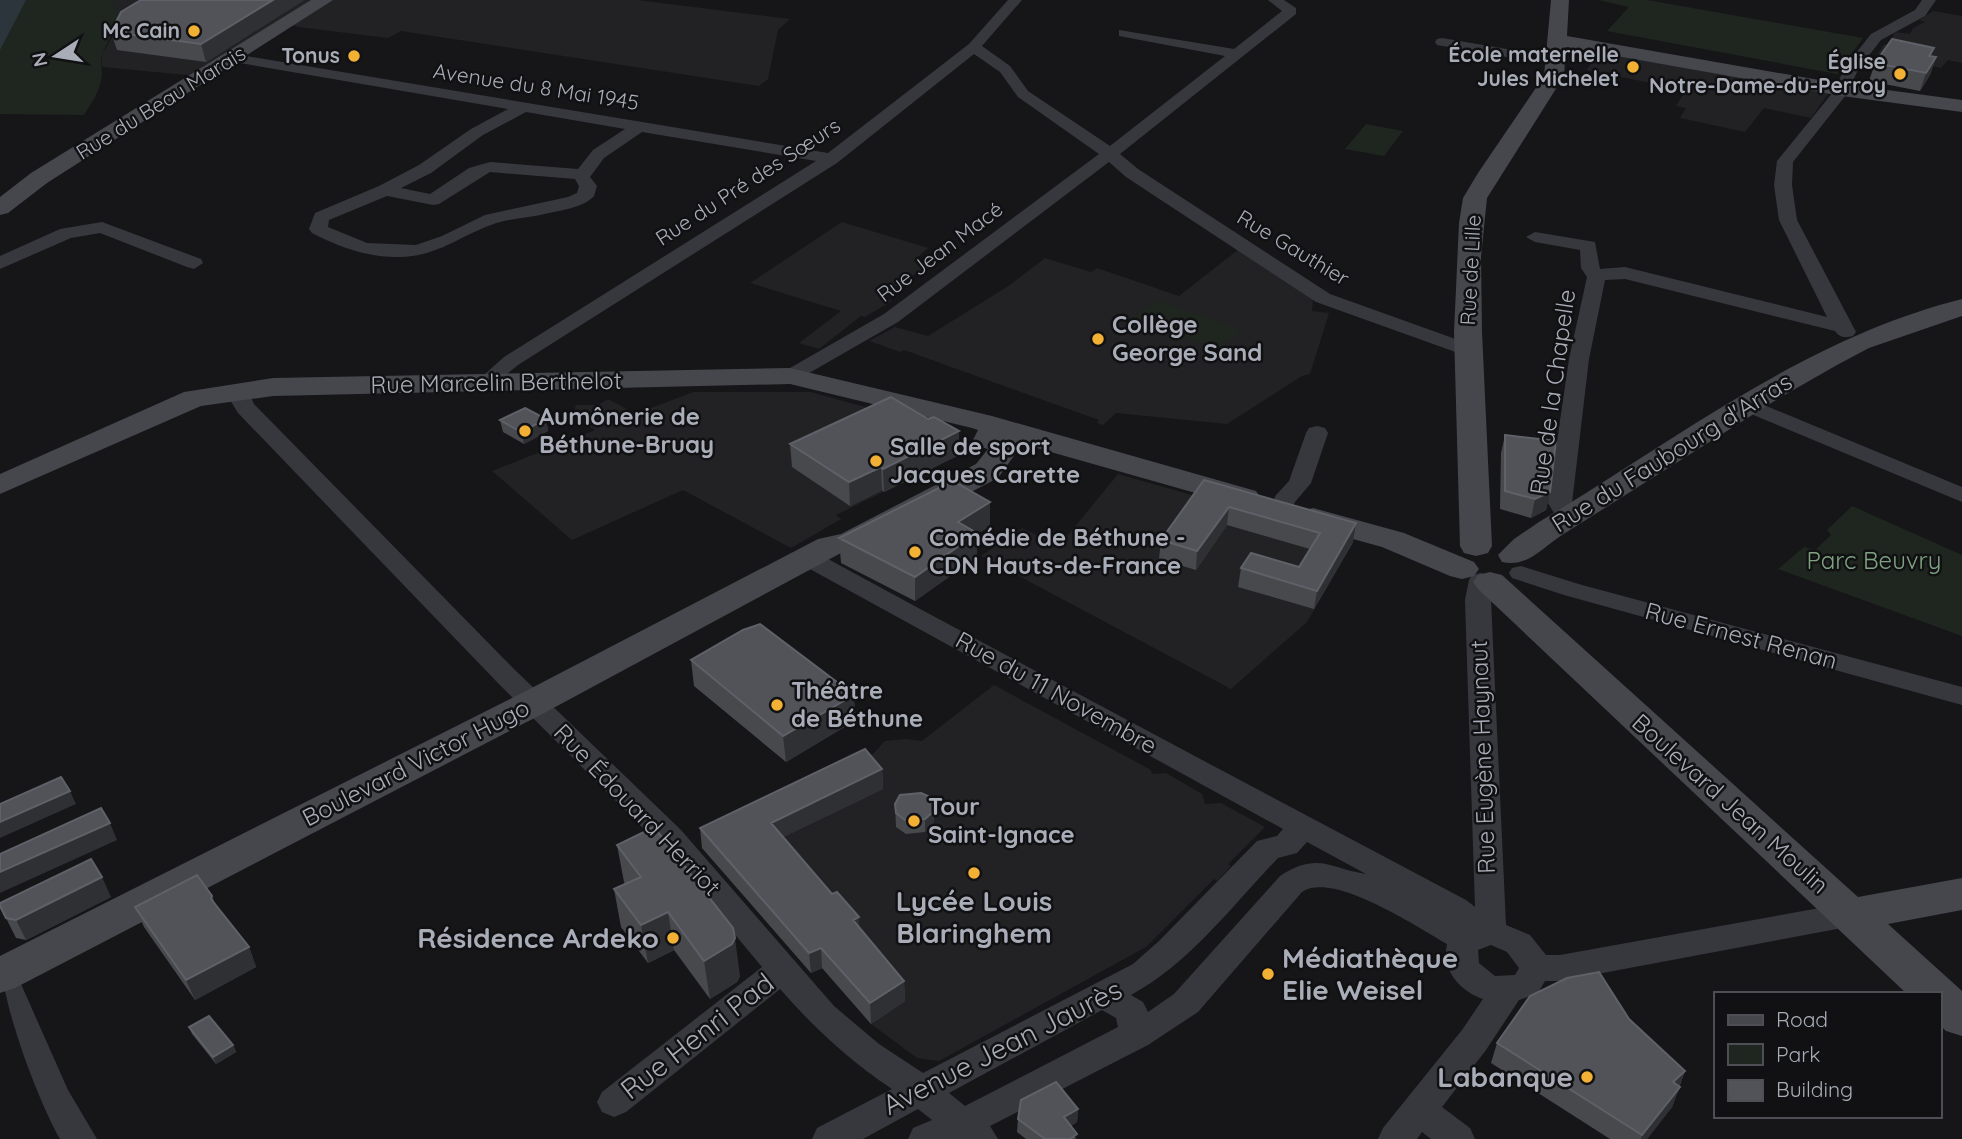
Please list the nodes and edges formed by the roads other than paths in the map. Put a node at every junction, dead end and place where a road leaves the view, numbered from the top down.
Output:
1 (324, 0) edge
2 (1015, 0) edge
3 (1275, 0) edge
4 (1560, 0) edge
5 (1929, 0) edge
6 (1124, 33) dead end
7 (1558, 40) junction
8 (1442, 42) dead end
9 (974, 47) junction
10 (1507, 53) dead end
11 (1236, 54) junction
12 (234, 58) junction
13 (1842, 90) junction
14 (526, 106) junction
15 (1962, 106) edge
16 (640, 126) junction
17 (462, 143) junction
18 (1110, 154) junction
19 (490, 155) junction
20 (831, 159) junction
21 (584, 173) junction
22 (385, 190) junction
23 (0, 208) edge
24 (1535, 237) dead end
25 (0, 263) edge
26 (194, 263) dead end
27 (1596, 277) junction
28 (1962, 307) edge
29 (1848, 339) junction
30 (1468, 350) junction
31 (790, 376) junction
32 (498, 382) junction
33 (239, 390) junction
34 (1747, 404) junction
35 (1317, 433) dead end
36 (1000, 439) junction
37 (0, 485) edge
38 (1962, 495) edge
39 (1281, 509) junction
40 (1569, 520) junction
41 (819, 552) junction
42 (1494, 557) junction
43 (1962, 696) edge
44 (533, 703) junction
45 (1295, 835) junction
46 (1962, 894) edge
47 (1853, 915) junction
48 (1475, 940) junction
49 (1535, 968) junction
50 (781, 969) junction
51 (1, 974) edge
52 (1507, 991) junction
53 (1934, 992) edge
54 (1105, 996) junction
55 (1941, 999) edge
56 (1962, 1018) edge
57 (1136, 1035) junction
58 (920, 1090) junction
59 (614, 1102) dead end
60 (1420, 1110) junction
61 (971, 1131) edge
62 (79, 1139) edge
63 (830, 1139) edge
64 (926, 1139) edge
65 (1396, 1139) edge
66 (1457, 1139) edge

1 - 12 main road, Rue du Beau Marais
2 - 9 street, Rue du Pré des Sœurs
3 - 11 street, Rue Jean Macé
4 - 7 main road, Rue de Lille
5 - 13 street
6 - 11 street
7 - 13 main road
7 - 30 main road, Rue de Lille
8 - 10 street
9 - 18 street, Rue Gauthier
9 - 20 street, Rue du Pré des Sœurs
11 - 18 street, Rue Jean Macé
12 - 14 street, Avenue du 8 Mai 1945
12 - 23 main road, Rue du Beau Marais
13 - 15 main road
13 - 29 street
14 - 16 street, Avenue du 8 Mai 1945
14 - 17 street
16 - 20 street, Avenue du 8 Mai 1945
16 - 21 street
17 - 19 street
17 - 22 street
18 - 30 street, Rue Gauthier
18 - 31 street, Rue Jean Macé
19 - 21 street
19 - 22 street
20 - 32 street, Rue du Pré des Sœurs
21 - 22 street
24 - 27 street
25 - 26 street
27 - 29 street, Rue de la Chapelle
27 - 40 street, Rue de la Chapelle
28 - 29 main road, Rue du Faubourg d'Arras
29 - 34 main road, Rue du Faubourg d'Arras
30 - 42 main road, Rue de Lille
31 - 32 main road, Rue Marcelin Berthelot
31 - 36 main road, Rue Marcelin Berthelot
32 - 33 main road, Rue Marcelin Berthelot
33 - 37 main road, Rue Marcelin Berthelot
33 - 44 street, Rue Édouard Herriot
34 - 38 street
34 - 40 main road, Rue du Faubourg d'Arras
35 - 39 street
36 - 39 main road
36 - 41 main road, Boulevard Victor Hugo
39 - 42 main road
40 - 42 main road, Rue du Faubourg d'Arras
41 - 44 main road, Boulevard Victor Hugo
41 - 45 street, Rue du 11 Novembre
42 - 43 street, Rue Ernest Renan
42 - 47 main road, Boulevard Jean Moulin
42 - 48 street, Rue Eugène Haynaut
44 - 50 street, Rue Édouard Herriot
44 - 51 main road, Boulevard Victor Hugo
45 - 48 street, Rue du 11 Novembre
45 - 54 street, Avenue Jean Jaurès
46 - 47 main road
47 - 49 street
47 - 53 main road, Boulevard Jean Moulin
48 - 49 street
48 - 52 street
48 - 57 street, Avenue Jean Jaurès
49 - 52 street
50 - 58 street, Rue Édouard Herriot
50 - 59 street, Rue Henri Pad
51 - 62 street
52 - 60 street
54 - 57 street
54 - 58 street, Avenue Jean Jaurès
55 - 56 main road, Boulevard Jean Moulin
57 - 61 street, Avenue Jean Jaurès
58 - 61 street, Rue Édouard Herriot
58 - 63 street, Avenue Jean Jaurès
60 - 65 street
60 - 66 street
61 - 64 street, Avenue Jean Jaurès

